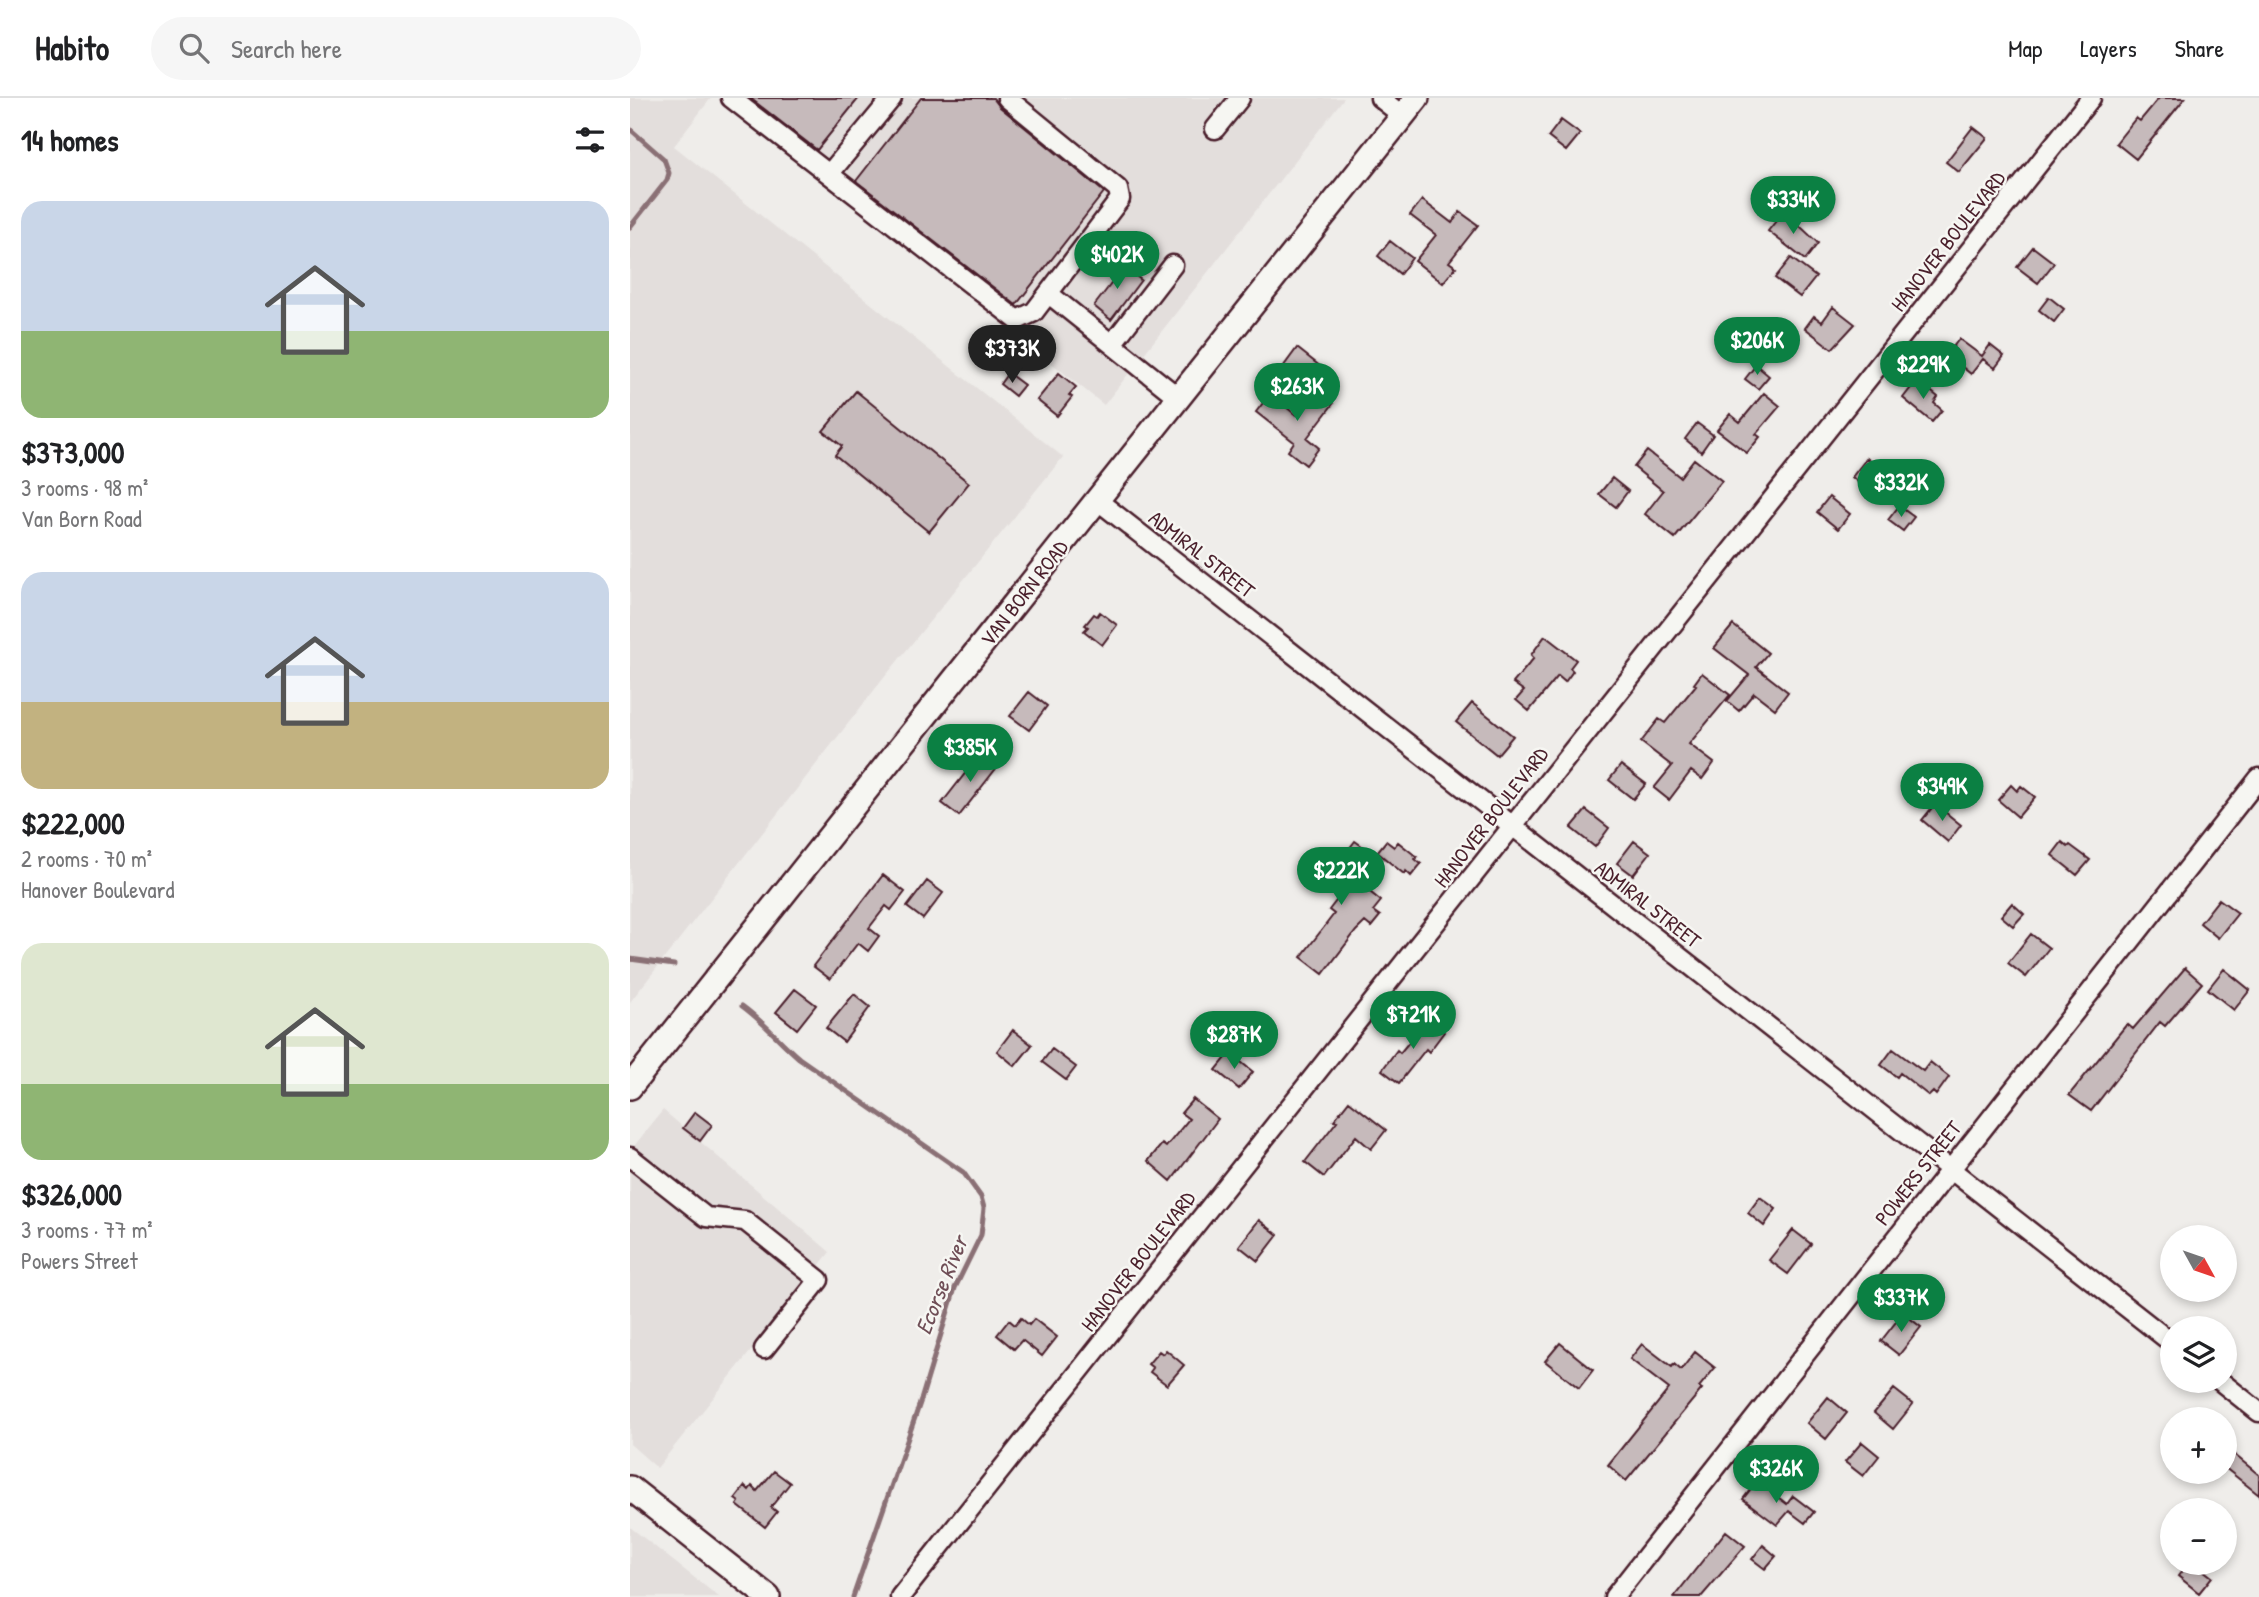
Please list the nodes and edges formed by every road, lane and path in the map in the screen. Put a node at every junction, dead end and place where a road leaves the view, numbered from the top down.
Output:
1 (731, 98) edge
2 (891, 98) edge
3 (1007, 98) edge
4 (1240, 98) edge
5 (1380, 98) edge
6 (2091, 98) edge
7 (1410, 107) edge
8 (1215, 129) dead end
9 (830, 173) junction
10 (1173, 265) dead end
11 (1049, 294) junction
12 (1112, 344) junction
13 (1180, 398) junction
14 (1097, 500) junction
15 (2259, 778) edge
16 (1512, 826) junction
17 (630, 1086) edge
18 (630, 1157) edge
19 (1950, 1169) junction
20 (2160, 1334) edge
21 (764, 1349) dead end
22 (2235, 1393) edge
23 (2259, 1412) edge
24 (630, 1488) edge
25 (768, 1597) edge
26 (900, 1597) edge
27 (1614, 1597) edge

1 - 9 street
2 - 9 street
3 - 11 street
4 - 8 street
5 - 7 street
6 - 16 street, HANOVER BOULEVARD
7 - 13 main road, VAN BORN ROAD
9 - 11 street
10 - 12 street
11 - 12 street
12 - 13 street
13 - 14 main road, VAN BORN ROAD
14 - 16 street, ADMIRAL STREET
14 - 17 main road, VAN BORN ROAD
15 - 19 street, POWERS STREET
16 - 19 street, ADMIRAL STREET
16 - 26 street, HANOVER BOULEVARD
18 - 21 street
19 - 20 street, ADMIRAL STREET
19 - 27 street, POWERS STREET
22 - 23 street
24 - 25 main road

